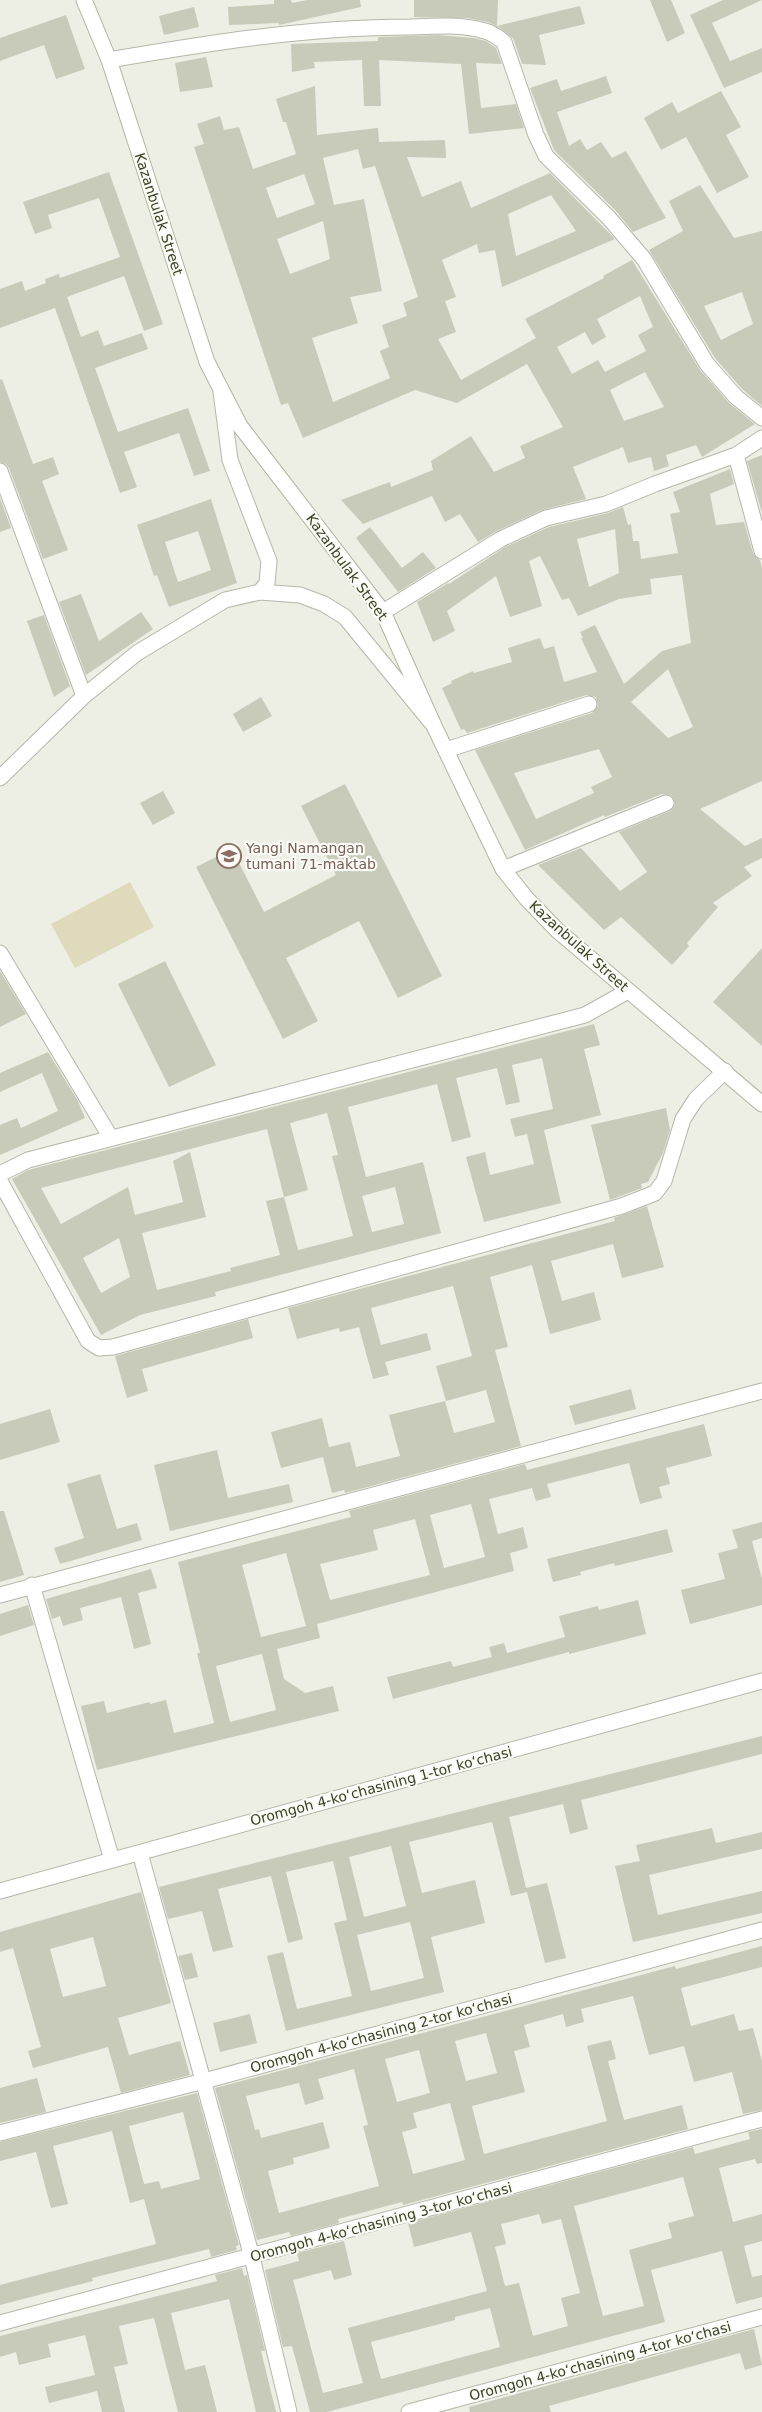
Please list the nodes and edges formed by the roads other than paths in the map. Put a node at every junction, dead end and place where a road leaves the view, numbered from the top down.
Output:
1 (84, 0) edge
2 (109, 60) junction
3 (221, 392) junction
4 (762, 418) edge
5 (762, 438) edge
6 (736, 455) junction
7 (0, 471) edge
8 (762, 551) edge
9 (260, 592) junction
10 (383, 612) junction
11 (84, 696) junction
12 (589, 704) dead end
13 (435, 728) junction
14 (446, 750) junction
15 (0, 778) edge
16 (666, 803) dead end
17 (503, 869) junction
18 (0, 953) edge
19 (628, 991) junction
20 (724, 1071) junction
21 (762, 1104) edge
22 (111, 1138) junction
23 (0, 1174) edge
24 (0, 1181) edge
25 (762, 1390) edge
26 (32, 1585) junction
27 (0, 1595) edge
28 (762, 1682) edge
29 (140, 1852) junction
30 (112, 1860) junction
31 (0, 1891) edge
32 (762, 1930) edge
33 (204, 2081) junction
34 (762, 2118) edge
35 (0, 2133) edge
36 (252, 2257) junction
37 (762, 2317) edge
38 (0, 2323) edge
39 (289, 2412) edge
40 (410, 2412) edge

1 - 2 street, Kazanbulak Street
2 - 3 street, Kazanbulak Street
2 - 4 street
3 - 9 street
3 - 10 street, Kazanbulak Street
5 - 6 street
6 - 8 street
6 - 10 street
7 - 11 street
9 - 11 street
9 - 13 street
10 - 13 street, Kazanbulak Street
11 - 15 street
12 - 14 street
13 - 14 street, Kazanbulak Street
14 - 17 street, Kazanbulak Street
16 - 17 street
17 - 19 street, Kazanbulak Street
18 - 22 street
19 - 20 street, Kazanbulak Street
19 - 22 street
20 - 21 street, Kazanbulak Street
20 - 24 street
22 - 23 street
25 - 26 street
26 - 27 street
26 - 30 street
28 - 29 street, Oromgoh 4-koʻchasining 1-tor koʻchasi
29 - 30 street, Oromgoh 4-koʻchasining 1-tor koʻchasi
29 - 33 street
30 - 31 street, Oromgoh 4-koʻchasining 1-tor koʻchasi
32 - 33 street, Oromgoh 4-koʻchasining 2-tor koʻchasi
33 - 35 street, Oromgoh 4-koʻchasining 2-tor koʻchasi
33 - 36 street
34 - 36 street, Oromgoh 4-koʻchasining 3-tor koʻchasi
36 - 38 street, Oromgoh 4-koʻchasining 3-tor koʻchasi
36 - 39 street
37 - 40 street, Oromgoh 4-koʻchasining 4-tor koʻchasi

